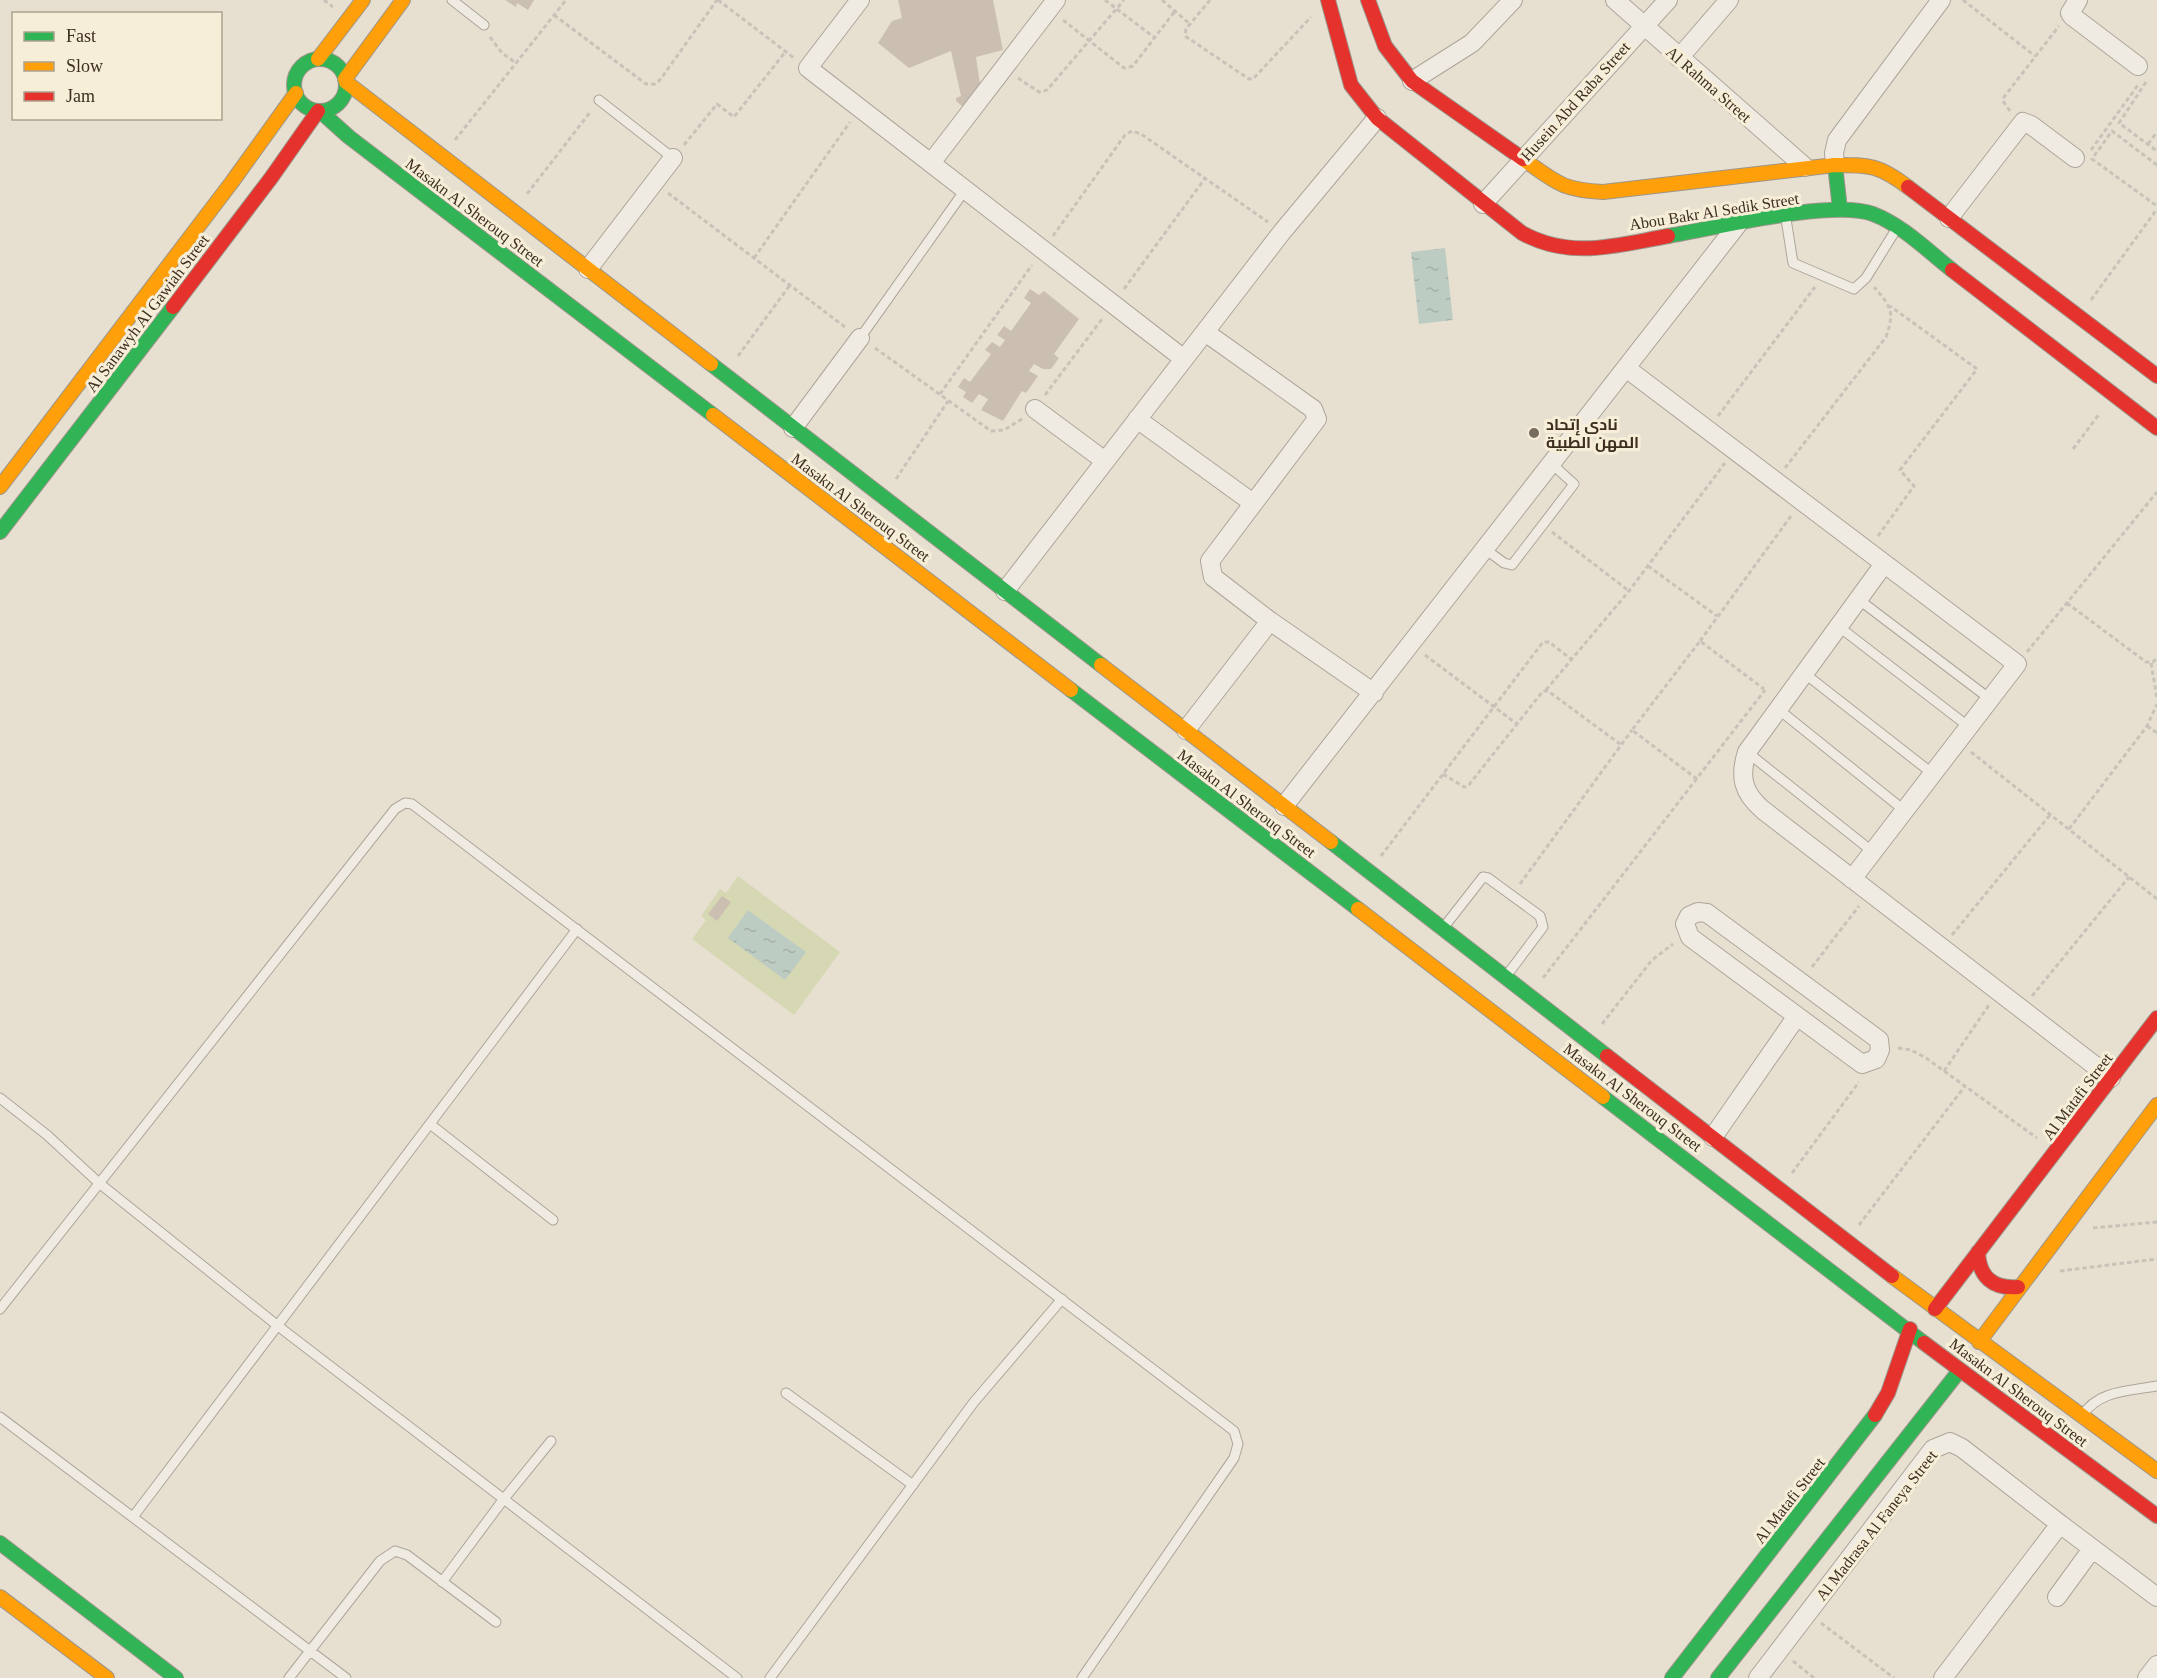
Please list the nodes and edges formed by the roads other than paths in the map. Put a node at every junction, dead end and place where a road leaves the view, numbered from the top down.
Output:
1 (363, 0) edge
2 (403, 0) edge
3 (452, 0) edge
4 (860, 0) edge
5 (1368, 0) edge
6 (1513, 0) edge
7 (1614, 0) edge
8 (1668, 0) edge
9 (1729, 0) edge
10 (1941, 0) edge
11 (1328, 1) edge
12 (1048, 3) edge
13 (2074, 6) edge
14 (484, 25) road end
15 (1644, 26) junction
16 (1679, 58) junction
17 (318, 59) junction
18 (2140, 73) road end
19 (346, 81) junction
20 (1412, 81) junction
21 (296, 93) junction
22 (599, 100) road end
23 (319, 111) junction
24 (388, 116) junction
25 (1377, 118) junction
26 (376, 123) dead end
27 (349, 137) junction
28 (287, 156) junction
29 (673, 158) joint
30 (2075, 158) road end
31 (1522, 159) junction
32 (931, 163) junction
33 (1835, 165) junction
34 (1805, 167) junction
35 (965, 189) junction
36 (1483, 204) junction
37 (1840, 209) junction
38 (1786, 216) junction
39 (1949, 218) junction
40 (1738, 224) junction
41 (1897, 227) junction
42 (588, 269) junction
43 (1205, 332) junction
44 (860, 338) joint
45 (1184, 359) junction
46 (1626, 368) junction
47 (2152, 370) edge
48 (1035, 409) road end
49 (1137, 419) junction
50 (793, 428) junction
51 (2157, 428) edge
52 (1105, 461) junction
53 (1552, 464) junction
54 (0, 487) edge
55 (1253, 502) junction
56 (0, 532) edge
57 (1485, 549) junction
58 (1884, 564) junction
59 (1005, 591) junction
60 (1858, 599) junction
61 (1270, 621) junction
62 (1838, 626) junction
63 (1053, 651) junction
64 (1097, 663) junction
65 (1804, 673) junction
66 (1374, 693) junction
67 (1077, 694) junction
68 (1990, 699) junction
69 (1780, 706) junction
70 (1186, 730) junction
71 (1964, 734) junction
72 (1747, 752) junction
73 (1933, 774) junction
74 (1284, 806) junction
75 (1905, 811) junction
76 (1873, 852) junction
77 (1852, 879) junction
78 (577, 929) junction
79 (1443, 929) junction
80 (1506, 977) junction
81 (1797, 1016) junction
82 (2157, 1018) edge
83 (2111, 1078) junction
84 (0, 1098) edge
85 (2157, 1105) edge
86 (430, 1124) junction
87 (1713, 1137) junction
88 (99, 1183) junction
89 (553, 1220) dead end
90 (1978, 1252) junction
91 (2018, 1287) junction
92 (1062, 1299) junction
93 (0, 1309) edge
94 (1935, 1309) junction
95 (278, 1326) junction
96 (1910, 1329) junction
97 (1979, 1342) junction
98 (1960, 1370) junction
99 (2157, 1386) edge
100 (786, 1393) dead end
101 (1888, 1393) junction
102 (1904, 1395) dead end
103 (1916, 1406) dead end
104 (0, 1418) edge
105 (2081, 1418) junction
106 (1920, 1421) junction
107 (550, 1441) dead end
108 (2157, 1471) edge
109 (913, 1485) junction
110 (503, 1500) junction
111 (2157, 1516) edge
112 (133, 1517) junction
113 (2060, 1524) junction
114 (0, 1543) edge
115 (2092, 1549) junction
116 (442, 1582) junction
117 (0, 1597) edge
118 (2057, 1597) dead end
119 (2157, 1597) edge
120 (496, 1622) dead end
121 (126, 1639) junction
122 (111, 1645) dead end
123 (310, 1651) junction
124 (102, 1656) dead end
125 (2157, 1665) edge
126 (103, 1675) edge
127 (176, 1678) edge
128 (289, 1678) edge
129 (346, 1678) edge
130 (737, 1678) edge
131 (771, 1678) edge
132 (1082, 1678) edge
133 (1672, 1678) edge
134 (1718, 1678) edge
135 (1758, 1678) edge
136 (1943, 1678) edge
137 (2147, 1678) edge

1 - 17 street
2 - 19 street
3 - 14 lane
4 - 32 street
5 - 20 street, Abou Bakr Al Sedik Street
6 - 20 street
7 - 15 street, Al Rahma Street
8 - 15 street, Husein Abd Raba Street
9 - 16 street
10 - 33 street
11 - 25 street, Abou Bakr Al Sedik Street
12 - 32 street
13 - 18 street
15 - 16 street, Al Rahma Street
15 - 31 street, Husein Abd Raba Street
16 - 34 street, Al Rahma Street
17 - 19 street
17 - 21 street
19 - 23 street
19 - 24 street, Masakn Al Sherouq Street
20 - 31 street, Abou Bakr Al Sedik Street
21 - 23 street
21 - 54 street, Al Sanawyh Al Gawiah Street
22 - 29 lane
23 - 27 street, Masakn Al Sherouq Street
23 - 28 street, Al Sanawyh Al Gawiah Street
24 - 26 street
24 - 42 street, Masakn Al Sherouq Street
25 - 36 street, Abou Bakr Al Sedik Street
25 - 43 street
27 - 28 street
27 - 63 street, Masakn Al Sherouq Street
28 - 56 street, Al Sanawyh Al Gawiah Street
29 - 42 street
30 - 39 street
31 - 34 street, Abou Bakr Al Sedik Street
31 - 36 street, Husein Abd Raba Street
32 - 35 street
33 - 34 street, Abou Bakr Al Sedik Street
33 - 37 street
33 - 39 street, Abou Bakr Al Sedik Street
35 - 44 lane
35 - 45 street
36 - 40 street, Abou Bakr Al Sedik Street
37 - 38 street, Abou Bakr Al Sedik Street
37 - 41 street, Abou Bakr Al Sedik Street
38 - 40 street, Abou Bakr Al Sedik Street
38 - 41 lane
39 - 47 street, Abou Bakr Al Sedik Street
40 - 46 street
41 - 51 street, Abou Bakr Al Sedik Street
42 - 50 street, Masakn Al Sherouq Street
43 - 45 street
43 - 55 street
44 - 50 street
45 - 49 street
46 - 53 street
46 - 58 street
48 - 52 street
49 - 52 street
49 - 55 street
50 - 59 street, Masakn Al Sherouq Street
52 - 59 street
53 - 57 street
53 - 57 lane
55 - 61 street
57 - 66 street
58 - 60 street
58 - 68 street
59 - 63 street, Masakn Al Sherouq Street
60 - 62 street
60 - 68 lane
61 - 66 street
61 - 70 street
62 - 65 street
62 - 71 lane
63 - 64 street, Masakn Al Sherouq Street
63 - 67 street, Masakn Al Sherouq Street
64 - 67 street
64 - 70 street, Masakn Al Sherouq Street
65 - 69 street
65 - 73 lane
66 - 74 street
67 - 96 street, Masakn Al Sherouq Street
68 - 71 street
69 - 72 street
69 - 75 lane
70 - 74 street, Masakn Al Sherouq Street
71 - 73 street
72 - 76 lane
72 - 77 street
73 - 75 street
74 - 79 street, Masakn Al Sherouq Street
75 - 76 street
76 - 77 street
77 - 83 street
78 - 86 lane
78 - 88 lane
78 - 92 lane
79 - 80 street, Masakn Al Sherouq Street
79 - 80 lane
80 - 87 street, Masakn Al Sherouq Street
81 - 81 street
81 - 87 street
82 - 83 street, Al Matafi Street
83 - 90 street, Al Matafi Street
84 - 88 lane
85 - 91 street
86 - 89 lane
86 - 95 lane
87 - 94 street, Masakn Al Sherouq Street
88 - 93 lane
88 - 95 lane
90 - 91 street
90 - 94 street, Al Matafi Street
91 - 97 street
92 - 109 lane
92 - 132 lane
94 - 97 street, Masakn Al Sherouq Street
95 - 110 lane
95 - 112 lane
96 - 98 street, Masakn Al Sherouq Street
96 - 101 street, Al Matafi Street
97 - 105 street, Masakn Al Sherouq Street
98 - 106 street
98 - 111 street, Masakn Al Sherouq Street
99 - 105 lane
100 - 109 lane
101 - 102 street
101 - 133 street, Al Matafi Street
103 - 106 street
104 - 112 lane
105 - 108 street, Masakn Al Sherouq Street
106 - 134 street
107 - 110 lane
109 - 131 lane
110 - 116 lane
110 - 130 lane
112 - 123 lane
113 - 115 street, Al Madrasa Al Faneya Street
113 - 135 street, Al Madrasa Al Faneya Street
113 - 136 street
114 - 121 street
115 - 118 street
115 - 119 street, Al Madrasa Al Faneya Street
116 - 120 lane
116 - 123 lane
117 - 126 street
121 - 122 street
121 - 127 street
123 - 128 lane
123 - 129 lane
124 - 126 street
125 - 137 street

